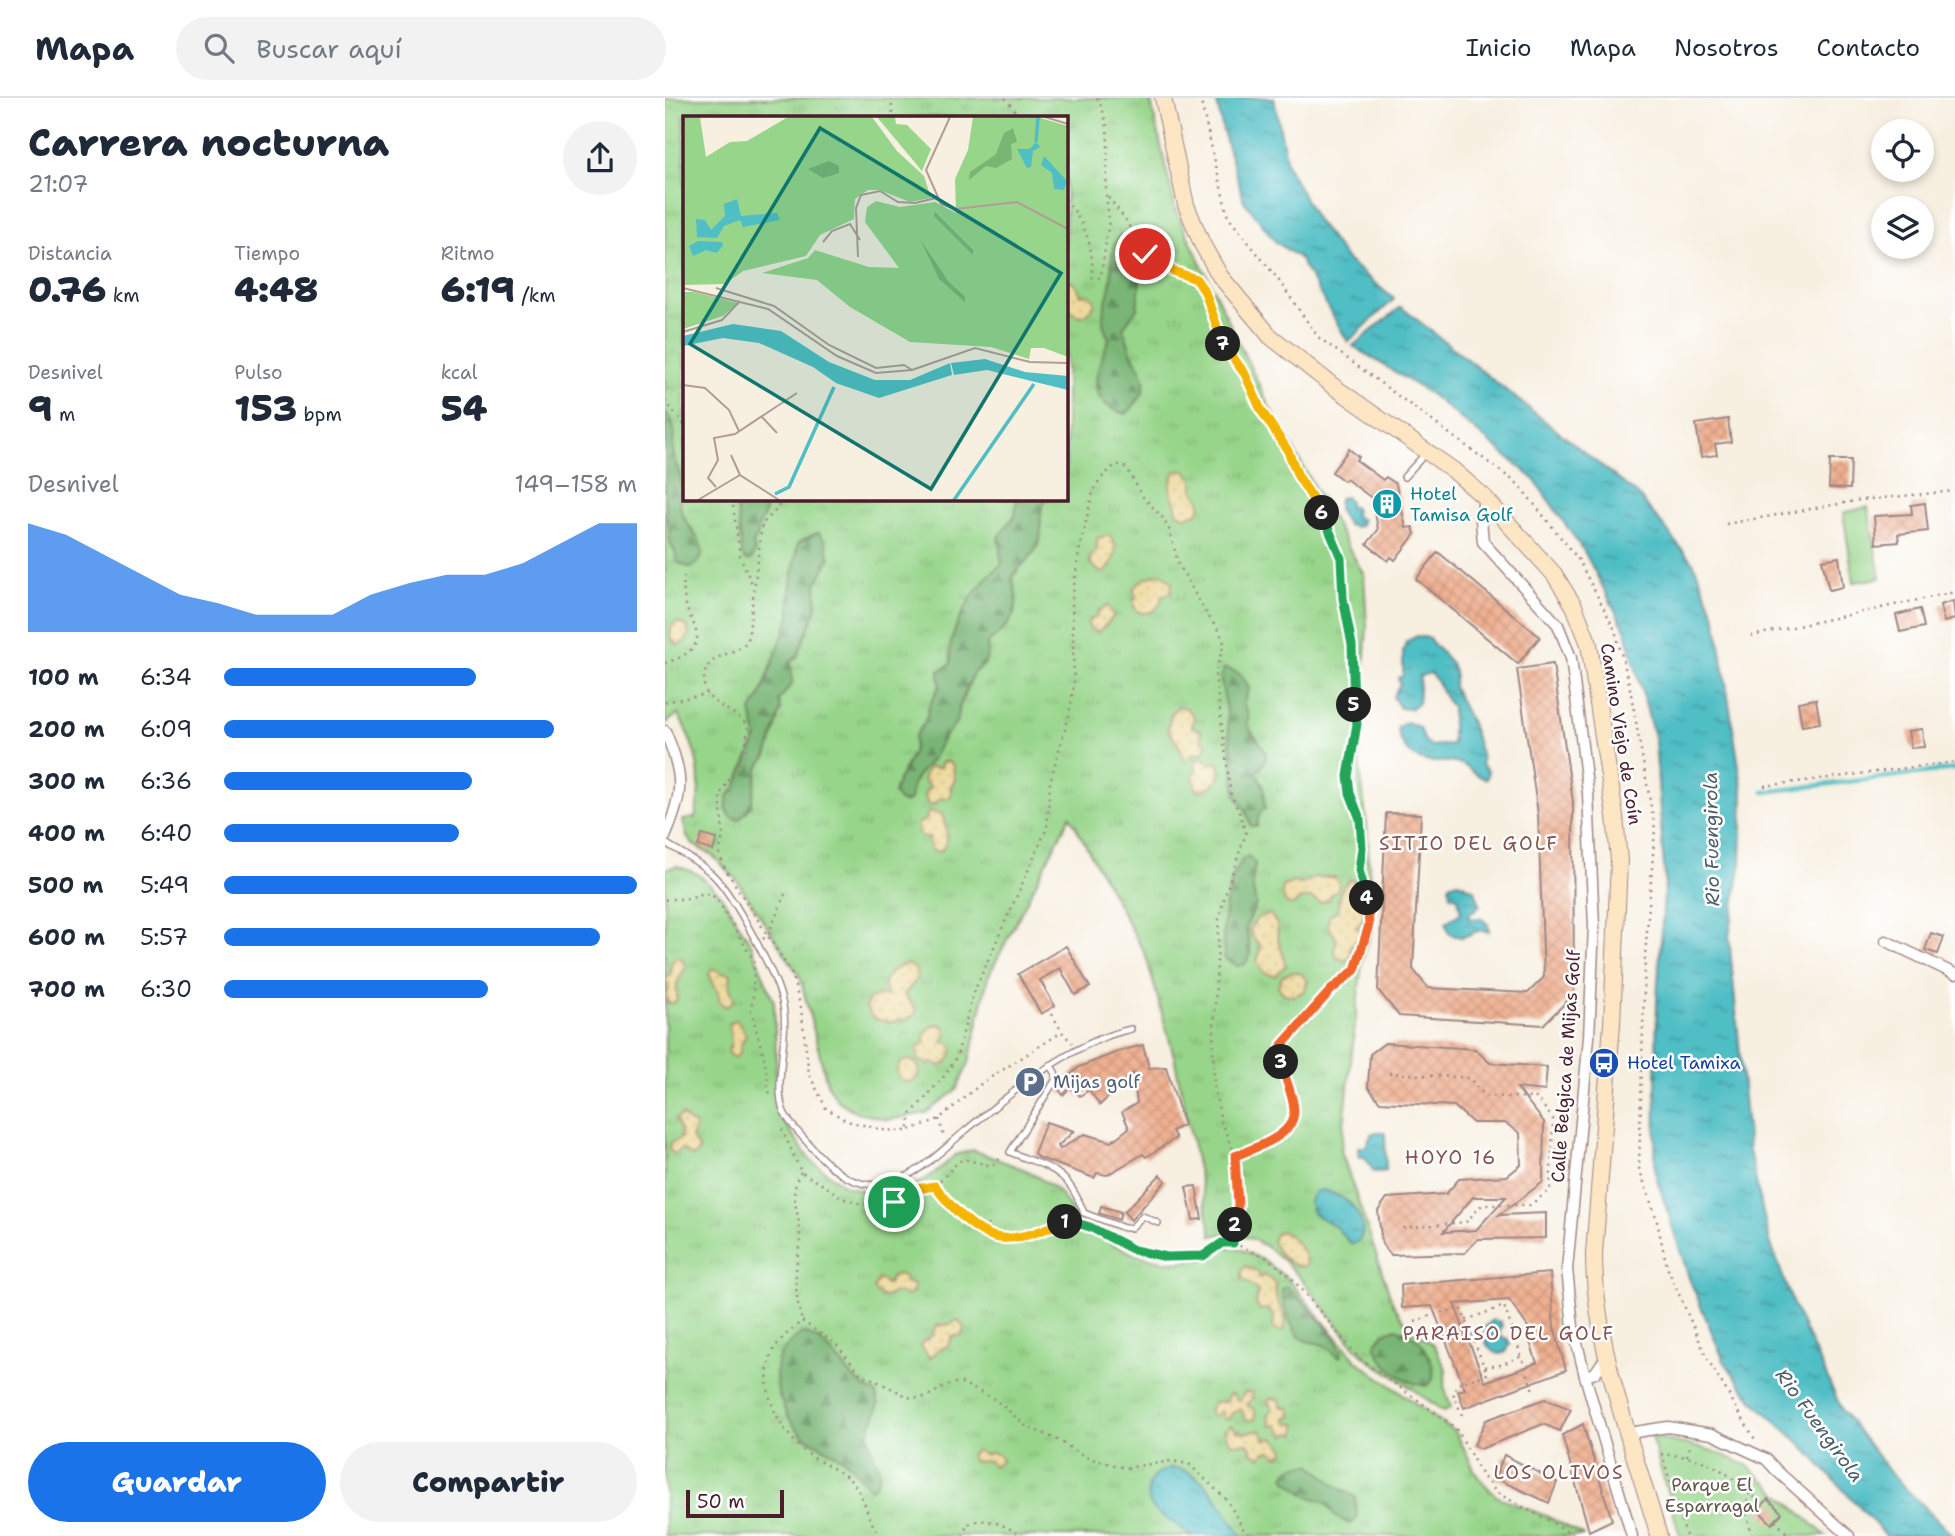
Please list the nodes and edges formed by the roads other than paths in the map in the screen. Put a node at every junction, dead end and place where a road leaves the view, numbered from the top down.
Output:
1 (1163, 98) edge
2 (1428, 451) junction
3 (1405, 477) dead end
4 (1484, 497) junction
5 (665, 731) edge
6 (665, 837) edge
7 (665, 843) edge
8 (1886, 941) dead end
9 (1955, 974) edge
10 (1612, 1024) junction
11 (1131, 1029) dead end
12 (1593, 1038) junction
13 (1610, 1054) junction
14 (1050, 1065) junction
15 (1158, 1223) dead end
16 (1607, 1356) junction
17 (1590, 1375) junction
18 (1614, 1382) junction
19 (1629, 1433) junction
20 (1632, 1536) edge
21 (1659, 1536) edge
22 (1849, 1536) edge

1 - 2 street, Camino Viejo de Coín
2 - 3 lane
2 - 4 street, Camino Viejo de Coín
4 - 10 street, Camino Viejo de Coín
4 - 12 street, Calle Belgica de Mijas Golf
5 - 6 street
7 - 14 lane
8 - 9 street
10 - 12 street
10 - 13 street, Camino Viejo de Coín
11 - 14 lane
12 - 13 street
12 - 17 street, Calle Belgica de Mijas Golf
13 - 16 street, Camino Viejo de Coín
14 - 15 lane
16 - 17 street
16 - 18 street, Camino Viejo de Coín
17 - 18 street
17 - 20 street, Calle Belgica de Mijas Golf
18 - 19 street, Camino Viejo de Coín
19 - 21 street, Camino Viejo de Coín
19 - 22 street

